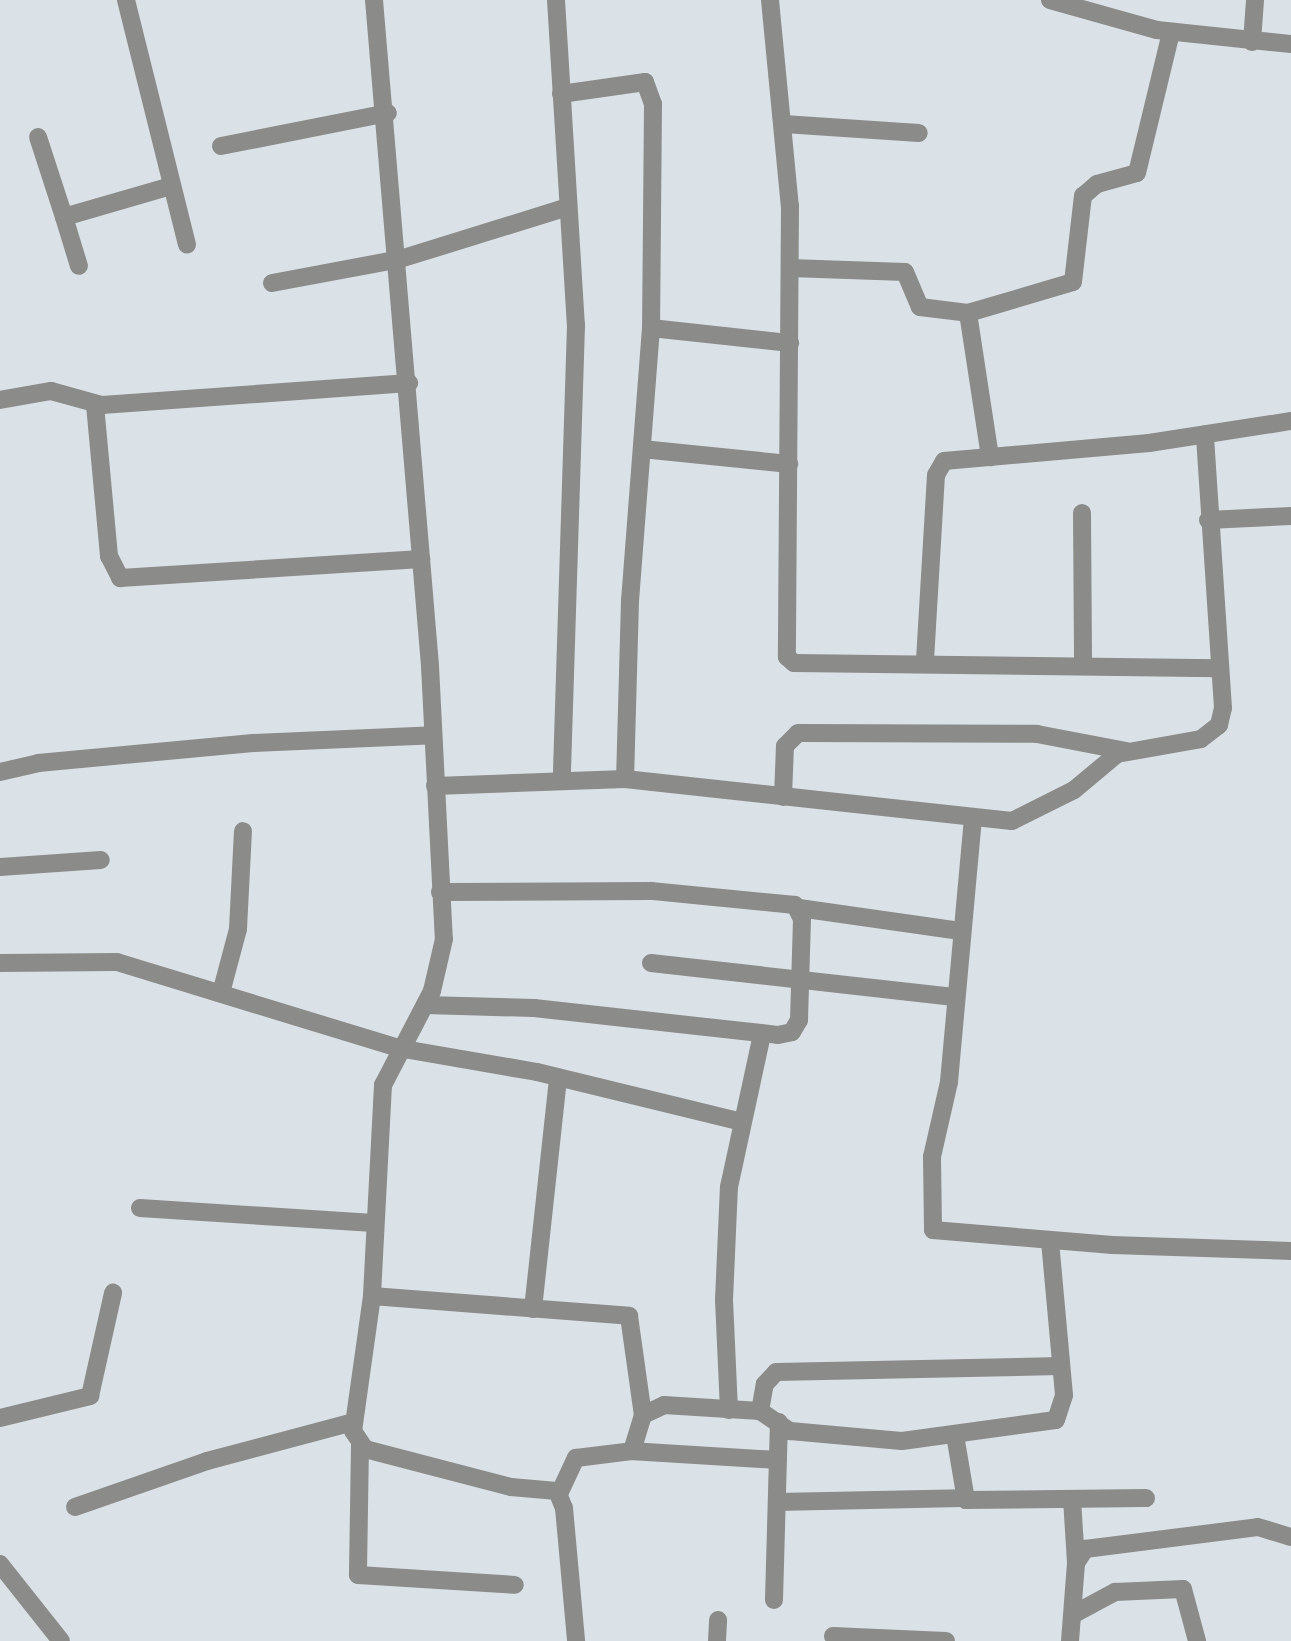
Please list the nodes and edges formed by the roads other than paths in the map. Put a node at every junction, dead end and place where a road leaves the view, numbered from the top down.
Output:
1 (126, 0) edge
2 (374, 0) edge
3 (556, 0) edge
4 (770, 0) edge
5 (1050, 0) edge
6 (1255, 0) edge
7 (1171, 32) junction
8 (1252, 42) junction
9 (1291, 44) edge
10 (561, 94) junction
11 (388, 113) junction
12 (784, 124) junction
13 (919, 134) dead end
14 (38, 137) dead end
15 (221, 146) dead end
16 (171, 186) junction
17 (568, 207) junction
18 (64, 217) junction
19 (187, 244) dead end
20 (400, 259) junction
21 (79, 266) dead end
22 (790, 268) junction
23 (272, 283) dead end
24 (968, 313) junction
25 (651, 328) junction
26 (790, 343) junction
27 (409, 383) junction
28 (0, 400) edge
29 (94, 405) junction
30 (1291, 421) edge
31 (1205, 435) junction
32 (642, 449) junction
33 (990, 457) junction
34 (789, 464) junction
35 (1082, 513) dead end
36 (1291, 516) edge
37 (1208, 520) junction
38 (421, 559) junction
39 (925, 660) junction
40 (1083, 666) junction
41 (1218, 668) junction
42 (433, 735) junction
43 (1126, 751) junction
44 (0, 772) edge
45 (562, 779) junction
46 (625, 779) junction
47 (435, 786) junction
48 (783, 797) junction
49 (972, 818) junction
50 (243, 831) dead end
51 (101, 860) dead end
52 (0, 867) edge
53 (440, 892) junction
54 (799, 908) junction
55 (960, 930) junction
56 (0, 963) edge
57 (651, 963) dead end
58 (800, 982) junction
59 (221, 993) junction
60 (954, 998) junction
61 (425, 1005) junction
62 (762, 1034) junction
63 (398, 1048) junction
64 (558, 1077) junction
65 (738, 1121) junction
66 (140, 1208) dead end
67 (374, 1223) junction
68 (1050, 1241) junction
69 (1291, 1251) edge
70 (113, 1293) dead end
71 (372, 1296) junction
72 (533, 1309) junction
73 (1061, 1366) junction
74 (729, 1410) junction
75 (760, 1411) junction
76 (643, 1415) junction
77 (0, 1418) edge
78 (354, 1422) junction
79 (779, 1422) junction
80 (955, 1435) junction
81 (360, 1446) junction
82 (629, 1451) junction
83 (778, 1460) junction
84 (559, 1494) junction
85 (962, 1498) junction
86 (1146, 1498) dead end
87 (1072, 1499) junction
88 (777, 1502) junction
89 (75, 1507) dead end
90 (1291, 1537) edge
91 (1076, 1563) junction
92 (0, 1564) edge
93 (515, 1585) dead end
94 (774, 1600) dead end
95 (1074, 1614) junction
96 (718, 1620) dead end
97 (833, 1636) dead end
98 (61, 1641) edge
99 (576, 1641) edge
100 (717, 1641) edge
101 (946, 1641) edge
102 (1070, 1641) edge
103 (1197, 1641) edge

1 - 16 street
2 - 11 street
3 - 10 street
4 - 12 street
5 - 7 street
6 - 8 street
7 - 8 street
7 - 24 street
8 - 9 street
10 - 17 street
10 - 25 street
11 - 15 street
11 - 20 street
12 - 13 street
12 - 22 street
14 - 18 street
16 - 18 street
16 - 19 street
17 - 20 street
17 - 45 street
18 - 21 street
20 - 23 street
20 - 27 street
22 - 24 street
22 - 26 street
24 - 33 street
25 - 26 street
25 - 32 street
26 - 34 street
27 - 29 street
27 - 38 street
28 - 29 street
29 - 38 street
30 - 31 street
31 - 33 street
31 - 37 street
32 - 34 street
32 - 46 street
33 - 39 street
34 - 39 street
35 - 40 street
36 - 37 street
37 - 41 street
38 - 42 street
39 - 40 street
40 - 41 street
41 - 43 street
42 - 44 street
42 - 47 street
43 - 48 street
43 - 49 street
45 - 46 street
45 - 47 street
46 - 48 street
47 - 53 street
48 - 49 street
49 - 55 street
50 - 59 street
51 - 52 street
53 - 54 street
53 - 61 street
54 - 55 street
54 - 58 street
55 - 60 street
56 - 59 street
57 - 58 street
58 - 60 street
58 - 62 street
59 - 63 street
60 - 68 street
61 - 62 street
61 - 63 street
62 - 65 street
63 - 64 street
63 - 67 street
64 - 65 street
64 - 72 street
65 - 74 street
66 - 67 street
67 - 71 street
68 - 69 street
68 - 73 street
70 - 77 street
71 - 72 street
71 - 78 street
72 - 76 street
73 - 75 street
73 - 80 street
74 - 75 street
74 - 76 street
75 - 79 street
76 - 82 street
78 - 81 street
78 - 89 street
79 - 80 street
79 - 83 street
80 - 85 street
81 - 84 street
81 - 93 street
82 - 83 street
82 - 84 street
83 - 88 street
84 - 99 street
85 - 87 street
85 - 88 street
86 - 87 street
87 - 91 street
88 - 94 street
90 - 91 street
91 - 95 street
92 - 98 street
95 - 102 street
95 - 103 street
96 - 100 street
97 - 101 street

